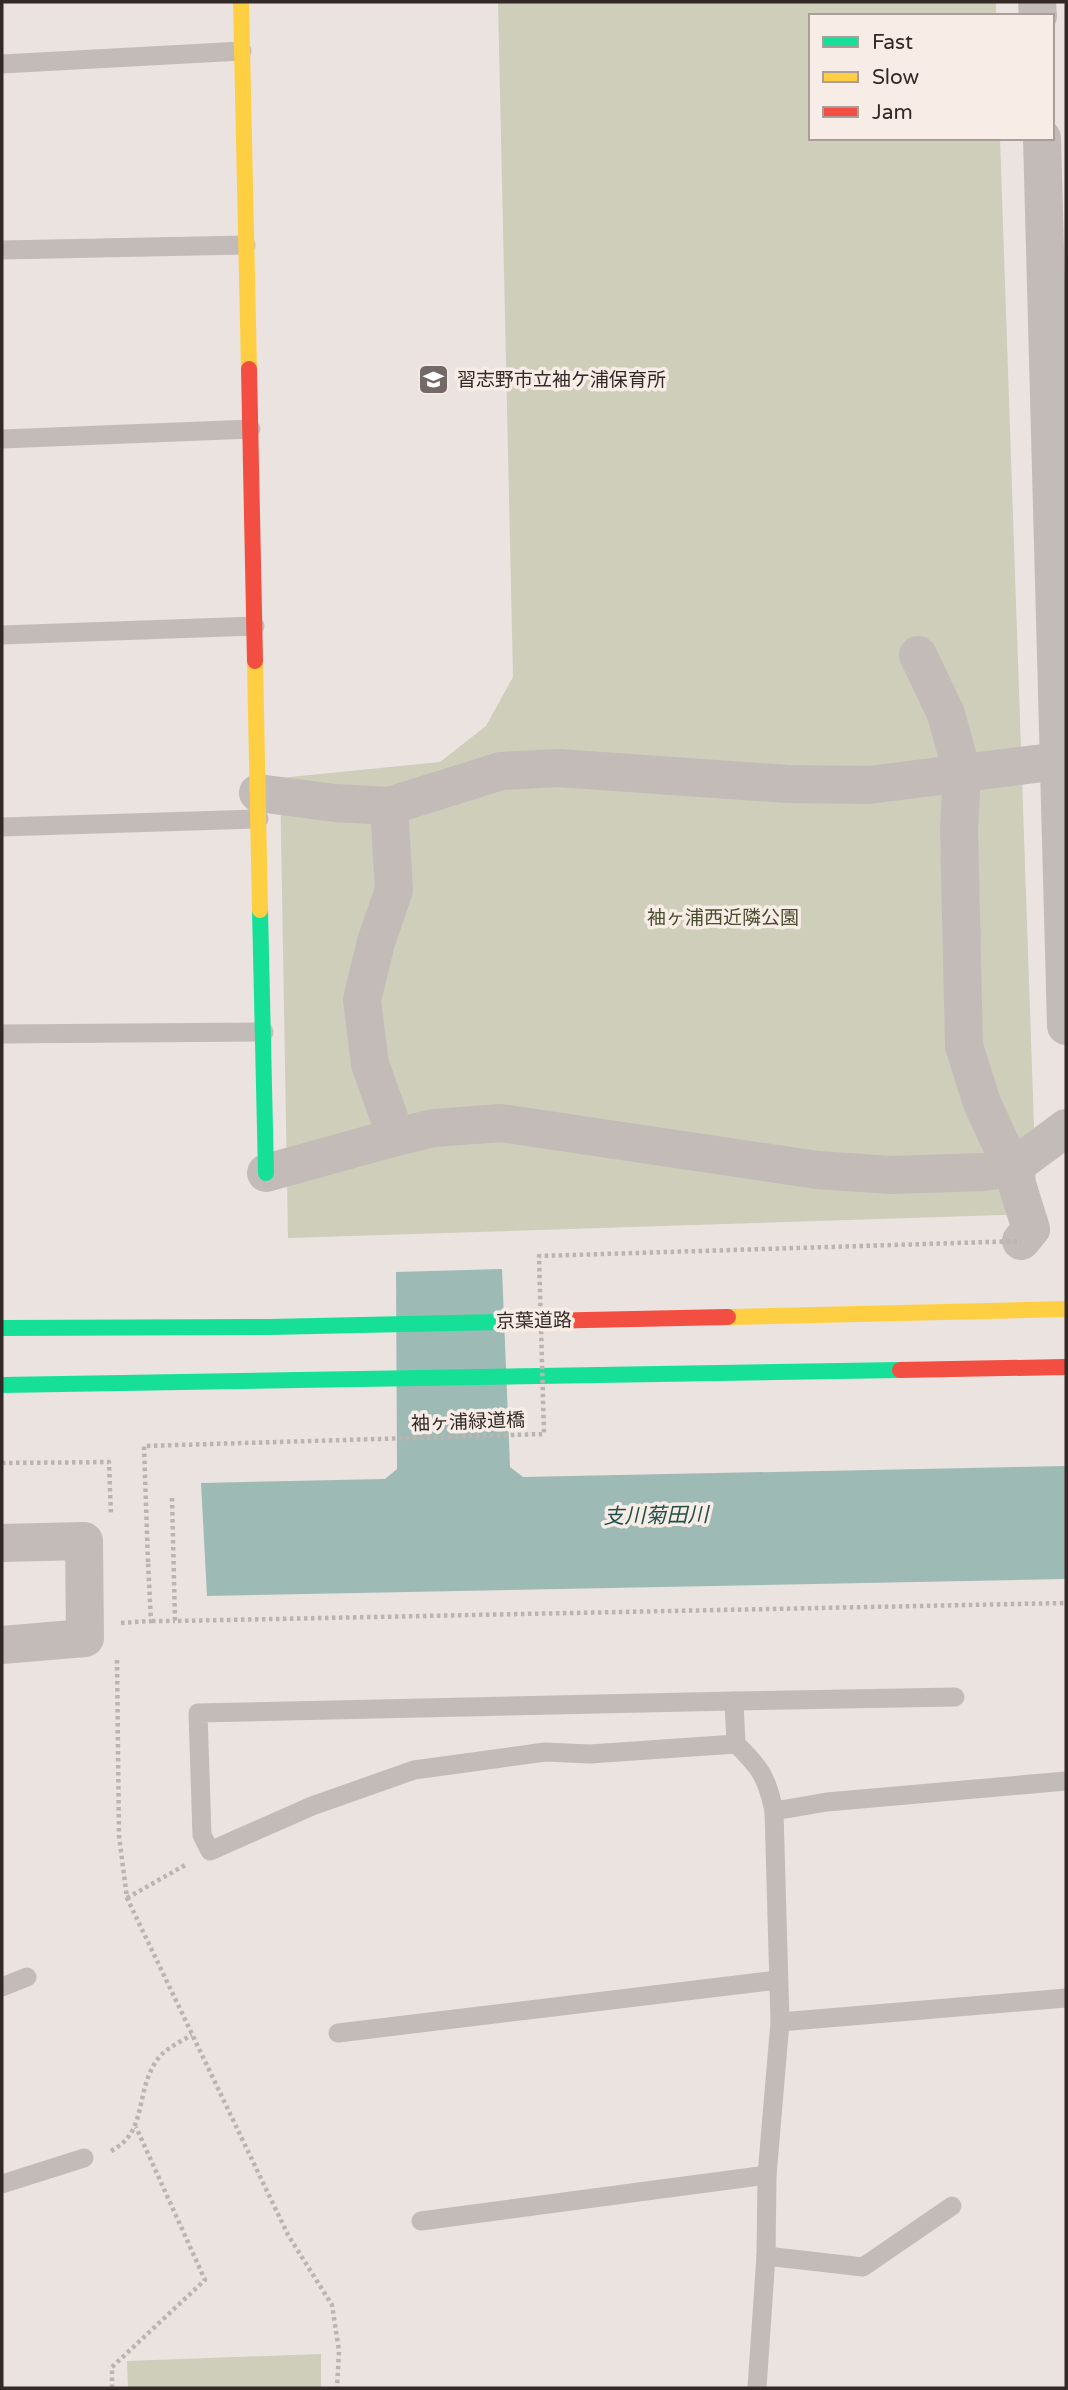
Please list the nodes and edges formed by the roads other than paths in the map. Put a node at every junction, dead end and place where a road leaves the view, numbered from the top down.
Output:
1 (241, 2) edge
2 (242, 51) junction
3 (2, 64) edge
4 (1042, 140) edge
5 (246, 245) junction
6 (2, 250) edge
7 (1058, 403) edge
8 (251, 429) junction
9 (2, 439) edge
10 (255, 626) junction
11 (2, 635) edge
12 (918, 655) dead end
13 (1061, 662) edge
14 (1059, 761) junction
15 (962, 772) junction
16 (258, 806) junction
17 (389, 806) junction
18 (2, 827) edge
19 (1064, 849) edge
20 (1066, 1026) edge
21 (264, 1032) junction
22 (2, 1034) edge
23 (1066, 1128) edge
24 (396, 1137) junction
25 (1012, 1168) junction
26 (267, 1173) joint
27 (1021, 1241) road end
28 (1066, 1309) edge
29 (2, 1328) edge
30 (1066, 1367) edge
31 (2, 1385) edge
32 (2, 1543) edge
33 (2, 1645) edge
34 (955, 1697) dead end
35 (734, 1702) junction
36 (736, 1744) junction
37 (1066, 1781) edge
38 (774, 1811) junction
39 (27, 1977) dead end
40 (777, 1980) junction
41 (2, 1987) edge
42 (1066, 1998) edge
43 (780, 2022) junction
44 (338, 2033) dead end
45 (83, 2158) road end
46 (767, 2175) junction
47 (2, 2185) edge
48 (951, 2206) dead end
49 (421, 2221) dead end
50 (766, 2256) junction
51 (757, 2388) edge

1 - 2 main road
2 - 3 lane
2 - 5 main road
4 - 7 street
5 - 6 lane
5 - 8 main road
7 - 13 street
8 - 9 lane
8 - 10 main road
10 - 11 lane
10 - 16 main road
12 - 15 street
13 - 14 street
14 - 15 street
14 - 19 street
15 - 17 street
15 - 25 street
16 - 17 street
16 - 18 lane
16 - 21 main road
17 - 24 street
19 - 20 street
21 - 22 lane
21 - 26 main road
23 - 25 street
24 - 25 street
24 - 26 street
25 - 27 street
28 - 29 main road, 京葉道路
30 - 31 main road
32 - 33 street
34 - 35 lane
35 - 36 lane
35 - 36 lane
36 - 38 lane
37 - 38 lane
38 - 40 lane
39 - 41 lane
40 - 43 lane
40 - 44 lane
42 - 43 lane
43 - 46 lane
45 - 47 lane
46 - 49 lane
46 - 50 lane
48 - 50 lane
50 - 51 lane

